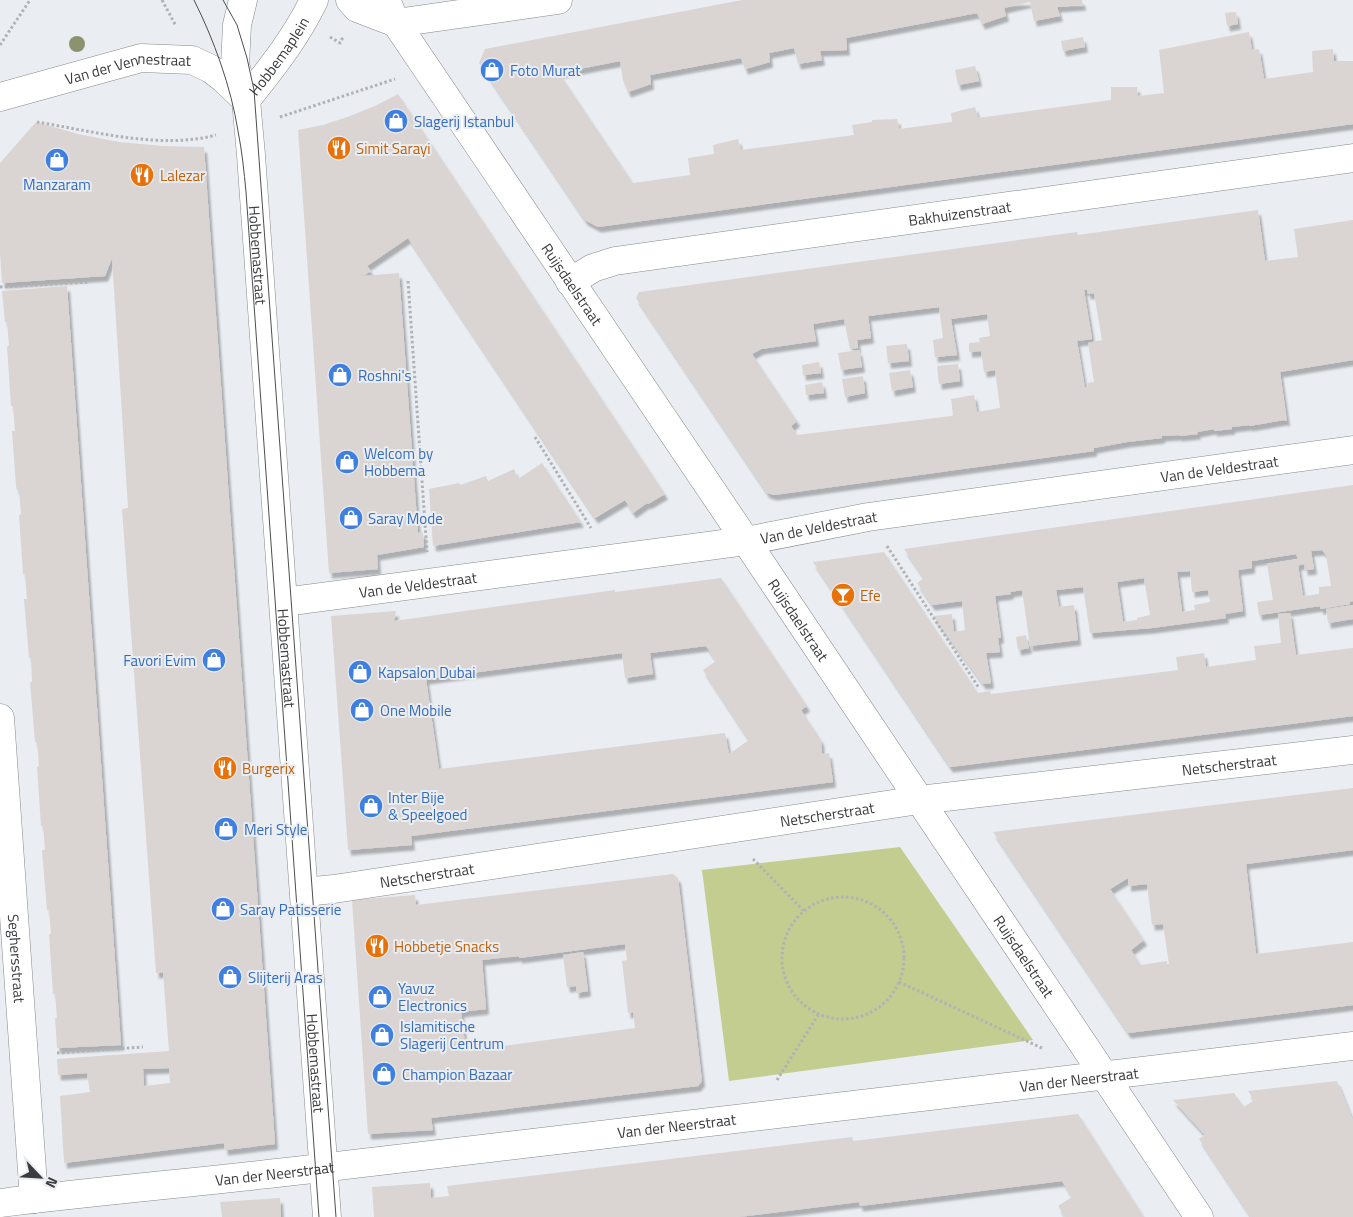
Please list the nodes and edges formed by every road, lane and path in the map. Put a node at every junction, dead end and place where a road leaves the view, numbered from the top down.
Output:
1 (30, 0) edge
2 (243, 0) edge
3 (314, 0) edge
4 (350, 0) edge
5 (558, 0) edge
6 (391, 12) edge
7 (0, 45) edge
8 (0, 97) edge
9 (246, 100) junction
10 (1353, 158) edge
11 (408, 281) dead end
12 (90, 282) dead end
13 (570, 282) junction
14 (0, 287) edge
15 (535, 437) dead end
16 (1353, 450) edge
17 (868, 518) junction
18 (746, 541) junction
19 (609, 559) junction
20 (429, 582) junction
21 (284, 602) junction
22 (979, 688) dead end
23 (0, 718) edge
24 (1353, 750) edge
25 (919, 800) junction
26 (724, 830) junction
27 (304, 892) junction
28 (804, 911) junction
29 (899, 982) junction
30 (818, 1015) junction
31 (1353, 1046) edge
32 (143, 1047) dead end
33 (1052, 1052) dead end
34 (24, 1055) junction
35 (1105, 1077) junction
36 (754, 1116) junction
37 (323, 1168) junction
38 (34, 1199) junction
39 (0, 1203) edge
40 (327, 1217) edge
41 (1199, 1217) edge

1 - 7 path
2 - 9 street, Hobbemaplein
3 - 9 street, Hobbemaplein
4 - 6 street
5 - 6 street
6 - 13 street, Ruijsdaelstraat
8 - 9 street, Van der Vennestraat
9 - 21 street, Hobbemastraat
10 - 13 street, Bakhuizenstraat
11 - 20 path
12 - 14 path
13 - 18 street, Ruijsdaelstraat
15 - 19 path
16 - 17 street, Van de Veldestraat
17 - 18 street, Van de Veldestraat
17 - 22 path
18 - 19 street, Van de Veldestraat
18 - 25 street, Ruijsdaelstraat
19 - 20 street, Van de Veldestraat
20 - 21 street, Van de Veldestraat
21 - 27 street, Hobbemastraat
23 - 34 street, Seghersstraat
24 - 25 street, Netscherstraat
25 - 26 street, Netscherstraat
25 - 35 street, Ruijsdaelstraat
26 - 27 street, Netscherstraat
26 - 28 path
27 - 37 street, Hobbemastraat
28 - 29 path
28 - 30 path
29 - 30 path
29 - 33 path
30 - 36 path
31 - 35 street, Van der Neerstraat
32 - 34 path
34 - 38 street, Seghersstraat
35 - 36 street, Van der Neerstraat
35 - 41 street, Ruijsdaelstraat
36 - 37 street, Van der Neerstraat
37 - 38 street, Van der Neerstraat
37 - 40 street, Hobbemastraat
38 - 39 street, Van der Neerstraat

